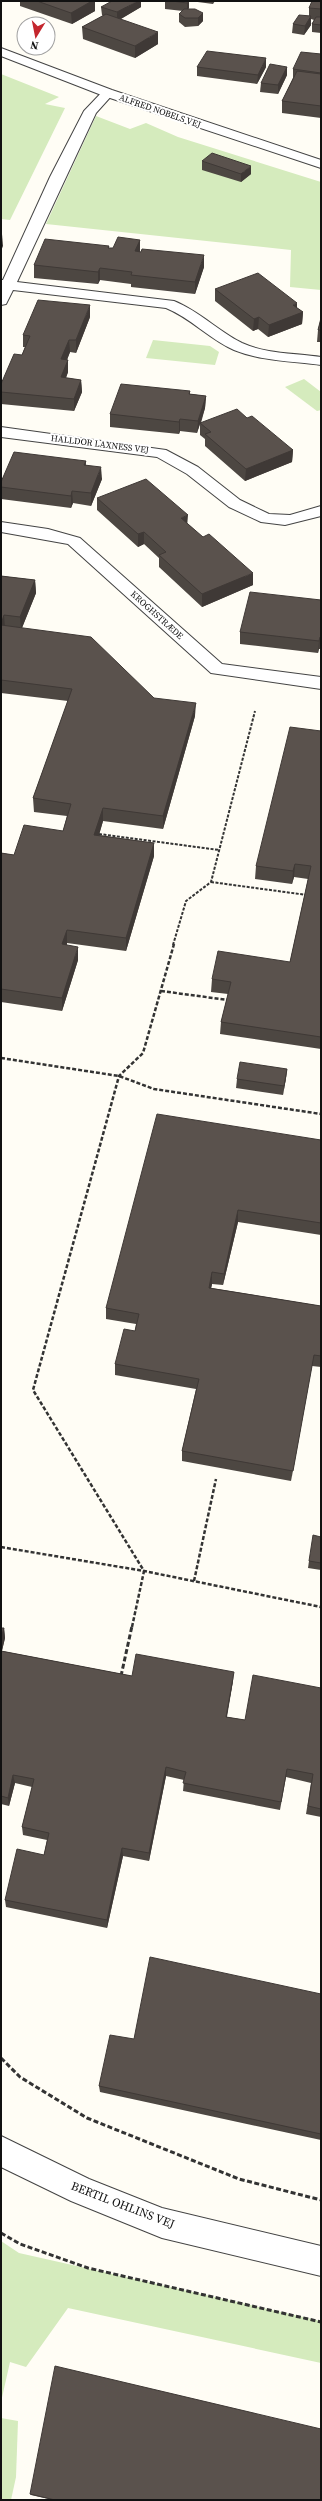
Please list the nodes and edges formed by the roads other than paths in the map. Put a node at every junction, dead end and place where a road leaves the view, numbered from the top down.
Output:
1 (1, 52) edge
2 (108, 93) junction
3 (321, 164) edge
4 (4, 285) edge
5 (1, 301) edge
6 (321, 361) edge
7 (1, 432) edge
8 (321, 512) edge
9 (1, 527) edge
10 (321, 683) edge
11 (1, 2151) edge
12 (321, 2261) edge

1 - 2 street, ALFRED NOBELS VEJ
2 - 3 street, ALFRED NOBELS VEJ
2 - 4 street
4 - 5 street
4 - 6 street
7 - 8 street, HALLDOR LAXNESS VEJ
9 - 10 street, KROGHSTRÆDE
11 - 12 street, BERTIL OHLINS VEJ

